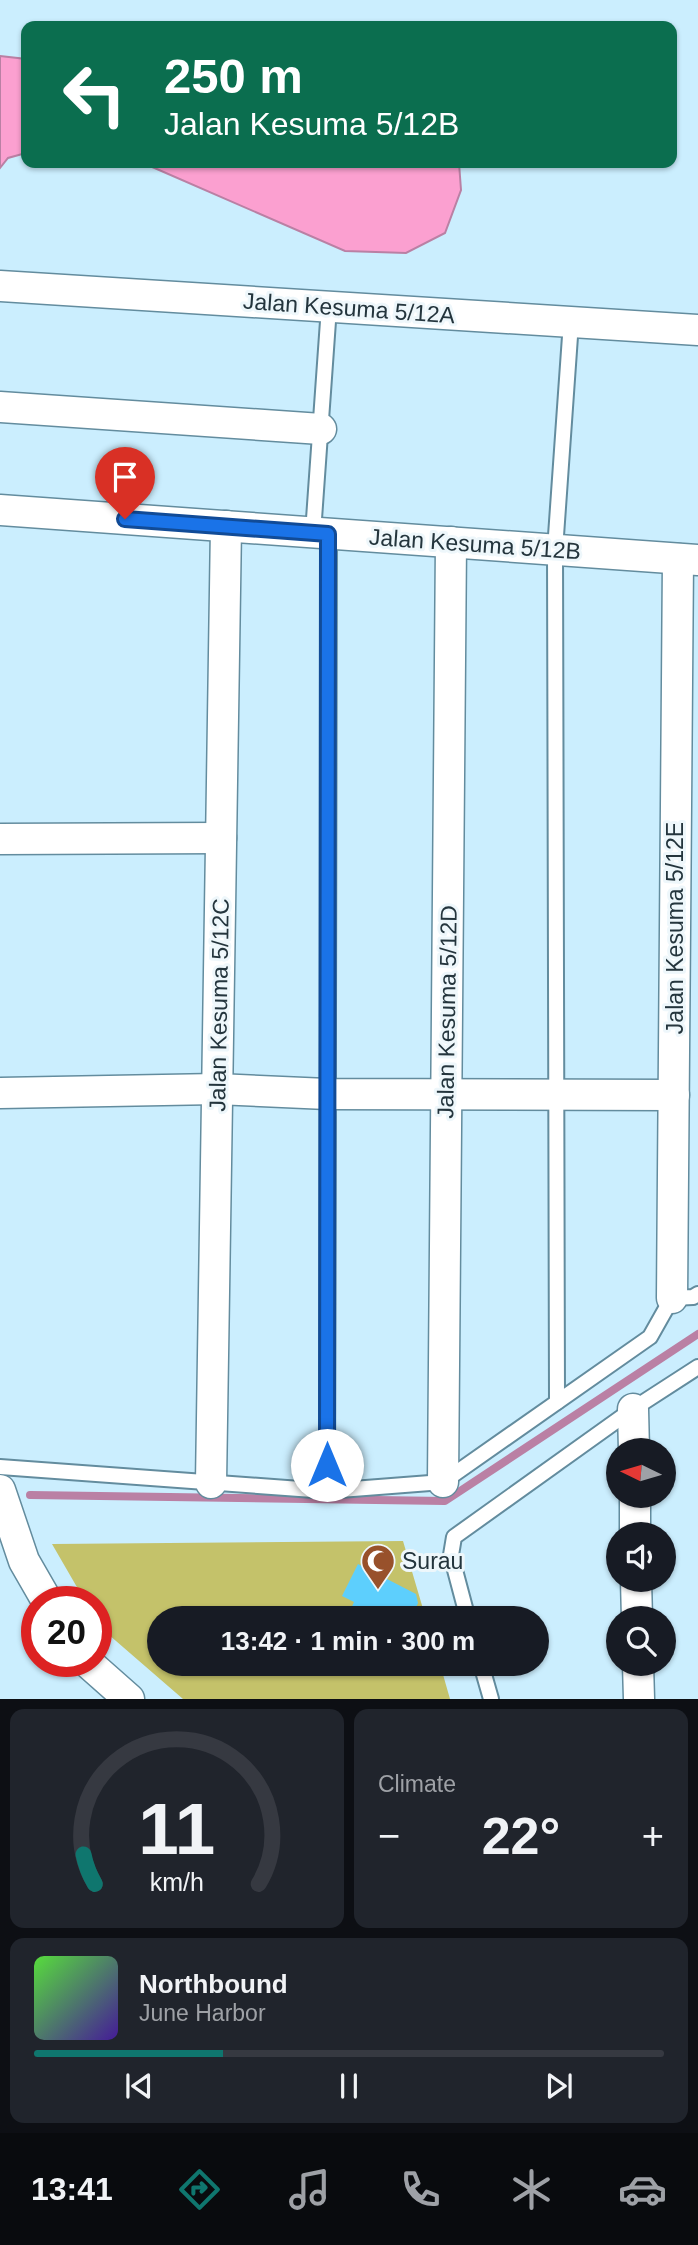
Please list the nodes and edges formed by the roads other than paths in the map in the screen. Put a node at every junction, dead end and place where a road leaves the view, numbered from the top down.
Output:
1 (0, 286) edge
2 (329, 307) junction
3 (571, 322) junction
4 (698, 330) edge
5 (0, 407) edge
6 (321, 429) junction
7 (0, 510) edge
8 (226, 526) junction
9 (321, 533) junction
10 (451, 542) junction
11 (555, 550) junction
12 (688, 559) edge
13 (221, 838) junction
14 (0, 839) edge
15 (687, 876) edge
16 (217, 1089) junction
17 (0, 1093) edge
18 (446, 1093) junction
19 (327, 1094) junction
20 (556, 1094) junction
21 (674, 1095) junction
22 (685, 1296) edge
23 (698, 1367) edge
24 (557, 1402) junction
25 (633, 1409) junction
26 (634, 1438) edge
27 (0, 1467) edge
28 (443, 1482) junction
29 (211, 1483) junction
30 (0, 1490) edge
31 (327, 1492) junction
32 (38, 1586) edge
33 (465, 1606) edge
34 (484, 1676) edge
35 (638, 1676) edge
36 (104, 1677) edge
37 (129, 1699) edge
38 (491, 1699) edge
39 (639, 1699) edge

1 - 2 street, Jalan Kesuma 5/12A
2 - 3 street, Jalan Kesuma 5/12A
2 - 6 lane
3 - 4 street, Jalan Kesuma 5/12A
3 - 11 lane
5 - 6 street
6 - 9 lane
7 - 8 street, Jalan Kesuma 5/12B
8 - 9 street, Jalan Kesuma 5/12B
8 - 13 street, Jalan Kesuma 5/12C
9 - 10 street, Jalan Kesuma 5/12B
9 - 19 lane
10 - 11 street, Jalan Kesuma 5/12B
10 - 18 street, Jalan Kesuma 5/12D
11 - 12 street, Jalan Kesuma 5/12B
11 - 20 lane
12 - 15 street, Jalan Kesuma 5/12E
13 - 14 street
13 - 16 street, Jalan Kesuma 5/12C
15 - 21 street, Jalan Kesuma 5/12E
16 - 17 street
16 - 19 street
16 - 29 street, Jalan Kesuma 5/12C
18 - 19 street
18 - 20 street
18 - 28 street, Jalan Kesuma 5/12D
19 - 31 lane
20 - 21 street
20 - 24 lane
21 - 22 street, Jalan Kesuma 5/12E
22 - 24 lane
23 - 25 lane
24 - 28 lane
25 - 26 street
25 - 33 lane
27 - 29 lane
28 - 31 lane
29 - 31 lane
30 - 32 street
34 - 38 lane
35 - 39 street
36 - 37 street

